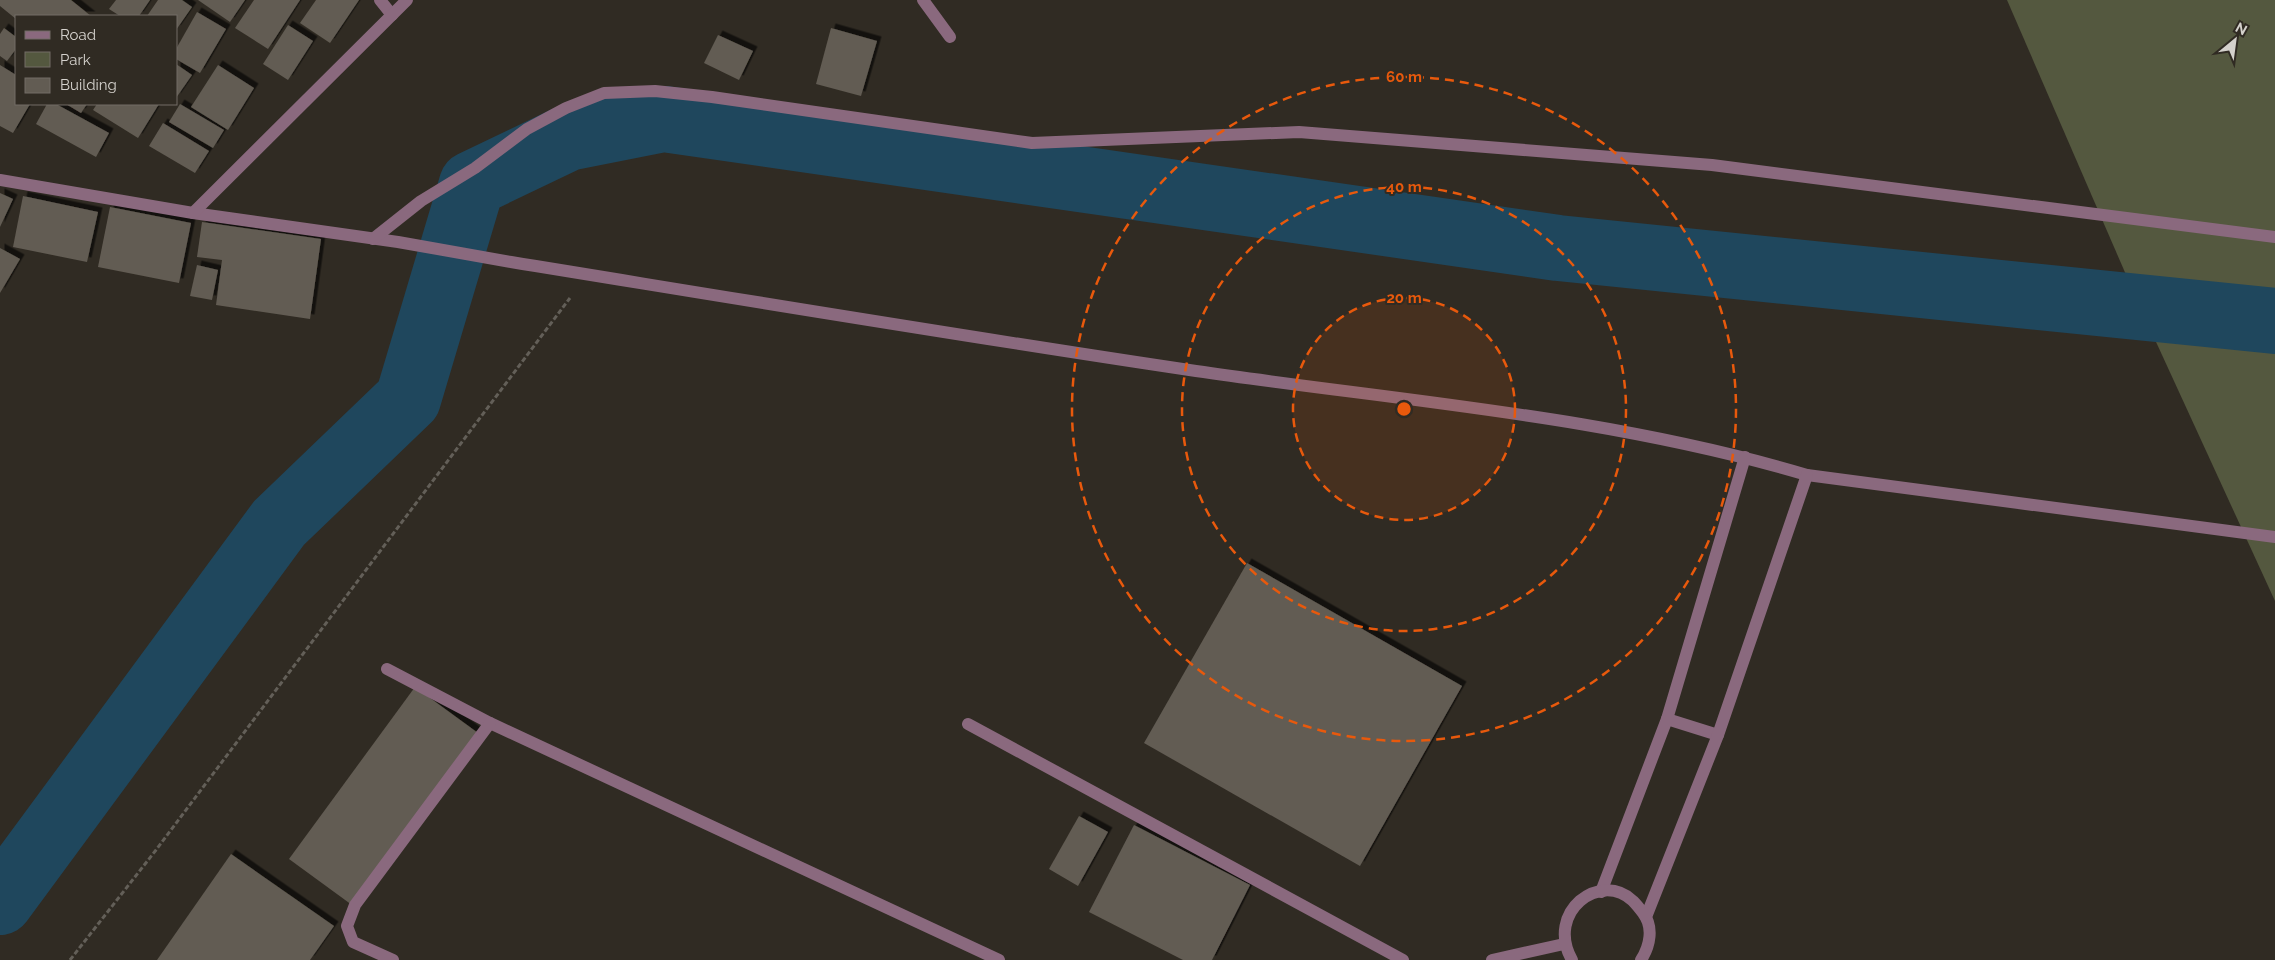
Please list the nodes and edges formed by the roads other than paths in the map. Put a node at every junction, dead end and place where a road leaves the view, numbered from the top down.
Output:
1 (380, 0) edge
2 (407, 0) edge
3 (923, 0) edge
4 (392, 14) junction
5 (950, 37) dead end
6 (0, 180) edge
7 (193, 213) junction
8 (2275, 237) edge
9 (373, 239) junction
10 (1745, 457) junction
11 (1808, 475) junction
12 (2275, 537) edge
13 (388, 669) dead end
14 (1667, 719) junction
15 (490, 723) junction
16 (968, 724) dead end
17 (1718, 735) junction
18 (1600, 892) junction
19 (1646, 917) junction
20 (1564, 944) junction
21 (393, 960) edge
22 (999, 960) edge
23 (1403, 960) edge
24 (1492, 960) edge
25 (1572, 960) edge
26 (1641, 960) edge

1 - 4 street
2 - 4 street
3 - 5 street
4 - 7 street
6 - 7 street
7 - 9 street
8 - 9 street
9 - 10 street
10 - 11 street
10 - 14 street
11 - 12 street
11 - 17 street
13 - 15 street
14 - 17 street
14 - 18 street
15 - 21 street
15 - 22 street
16 - 23 street
17 - 19 street
18 - 19 street
18 - 20 street
19 - 26 street
20 - 24 street
20 - 25 street

